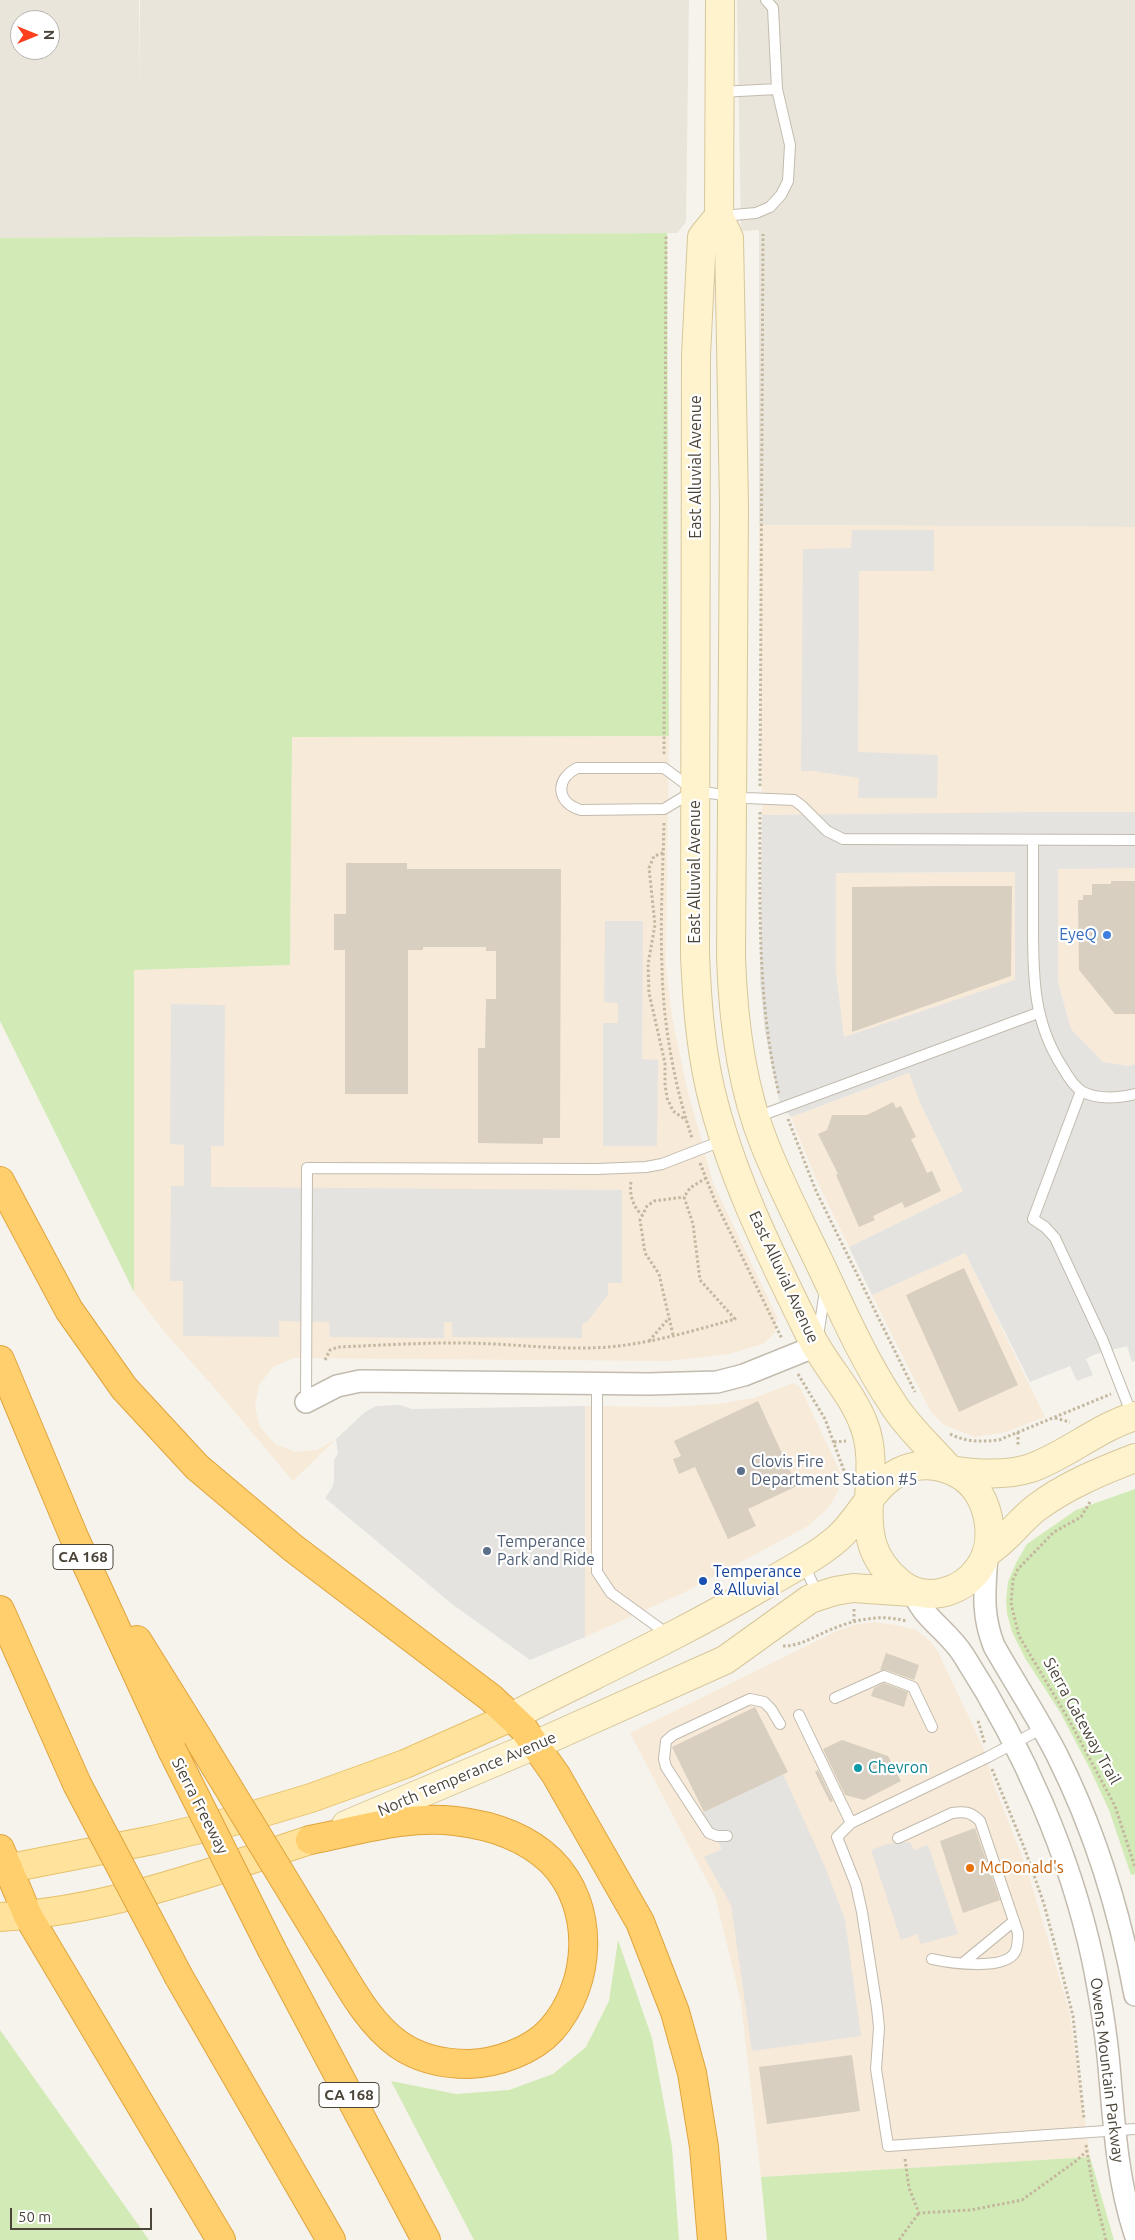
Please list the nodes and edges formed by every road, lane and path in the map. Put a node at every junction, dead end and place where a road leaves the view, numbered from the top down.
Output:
1 (720, 0) edge
2 (766, 0) edge
3 (776, 90) junction
4 (719, 92) junction
5 (719, 216) junction
6 (666, 234) dead end
7 (664, 768) junction
8 (695, 791) junction
9 (730, 795) junction
10 (664, 810) junction
11 (1033, 840) junction
12 (1135, 840) edge
13 (663, 853) junction
14 (1038, 1013) junction
15 (1081, 1091) junction
16 (1135, 1094) edge
17 (756, 1117) junction
18 (686, 1121) junction
19 (691, 1136) dead end
20 (725, 1140) junction
21 (702, 1167) dead end
22 (630, 1168) junction
23 (706, 1178) junction
24 (0, 1181) edge
25 (684, 1197) junction
26 (642, 1215) junction
27 (827, 1279) junction
28 (670, 1318) junction
29 (673, 1335) junction
30 (780, 1336) dead end
31 (649, 1341) junction
32 (816, 1346) junction
33 (0, 1360) edge
34 (325, 1360) dead end
35 (901, 1364) dead end
36 (799, 1375) dead end
37 (597, 1383) junction
38 (1122, 1390) junction
39 (916, 1395) dead end
40 (306, 1402) joint
41 (1134, 1416) edge
42 (943, 1431) dead end
43 (1135, 1458) edge
44 (950, 1470) junction
45 (846, 1480) dead end
46 (871, 1497) junction
47 (1081, 1517) dead end
48 (74, 1537) junction
49 (987, 1552) junction
50 (802, 1562) junction
51 (912, 1592) junction
52 (818, 1596) junction
53 (0, 1610) edge
54 (909, 1622) dead end
55 (672, 1636) junction
56 (794, 1646) dead end
57 (835, 1698) dead end
58 (974, 1714) dead end
59 (799, 1715) dead end
60 (511, 1717) junction
61 (780, 1724) dead end
62 (932, 1726) dead end
63 (1043, 1728) junction
64 (1014, 1744) junction
65 (535, 1745) junction
66 (988, 1757) junction
67 (851, 1823) junction
68 (726, 1836) dead end
69 (898, 1838) dead end
70 (310, 1840) junction
71 (2, 1863) edge
72 (1135, 1868) edge
73 (28, 1916) junction
74 (0, 1917) edge
75 (1014, 1921) junction
76 (932, 1959) dead end
77 (962, 1963) junction
78 (1135, 1994) edge
79 (1135, 2129) edge
80 (1108, 2132) junction
81 (1085, 2133) junction
82 (903, 2145) junction
83 (1087, 2151) junction
84 (918, 2213) junction
85 (1135, 2234) edge
86 (222, 2240) edge
87 (331, 2240) edge
88 (426, 2240) edge
89 (712, 2240) edge
90 (899, 2240) edge
91 (1106, 2240) edge

1 - 4 street
2 - 3 lane
3 - 4 lane
3 - 5 lane
4 - 5 street
5 - 8 street, East Alluvial Avenue
5 - 9 street
6 - 7 path
7 - 8 lane
7 - 10 lane
8 - 9 lane
8 - 10 lane
8 - 20 street, East Alluvial Avenue
9 - 11 lane
9 - 17 street
10 - 13 path
11 - 12 lane
11 - 14 lane
13 - 18 path
13 - 18 path
14 - 15 lane
14 - 17 lane
15 - 16 lane
15 - 38 lane
17 - 27 street
18 - 19 path
20 - 22 lane
20 - 32 street, East Alluvial Avenue
21 - 23 path
22 - 26 path
22 - 40 lane
23 - 25 path
23 - 30 path
24 - 60 highway
25 - 26 path
25 - 29 path
26 - 28 path
27 - 32 lane
27 - 44 street
28 - 29 path
28 - 31 path
29 - 31 path
31 - 34 path
32 - 37 street
32 - 46 street, East Alluvial Avenue
33 - 48 highway, Sierra Freeway / CA 168
35 - 39 path
36 - 45 path
37 - 40 street
37 - 55 lane
38 - 41 lane
38 - 42 path
41 - 44 street
43 - 49 street
44 - 46 street
44 - 49 street
46 - 50 street, North Temperance Avenue
46 - 51 street
47 - 72 path, Sierra Gateway Trail
48 - 70 highway, bridge
48 - 88 highway, Sierra Freeway / CA 168, bridge
49 - 51 street
49 - 63 street
50 - 52 lane
50 - 55 street, North Temperance Avenue
51 - 52 street, North Temperance Avenue
51 - 64 street, Owens Mountain Parkway
52 - 65 street, North Temperance Avenue
53 - 87 highway, bridge
54 - 56 path
55 - 60 street, North Temperance Avenue
57 - 62 lane
58 - 66 path
59 - 67 lane
60 - 65 highway
60 - 71 main road, North Temperance Avenue
61 - 68 lane
63 - 64 lane
63 - 78 street
64 - 66 lane
64 - 80 street, Owens Mountain Parkway
65 - 70 street, North Temperance Avenue
65 - 89 highway
66 - 67 lane
66 - 81 path
67 - 82 lane
69 - 75 lane
70 - 73 main road, North Temperance Avenue
71 - 73 highway
73 - 74 main road, North Temperance Avenue
73 - 86 highway
75 - 77 lane
75 - 77 lane
76 - 77 lane
79 - 80 lane
80 - 81 lane
80 - 83 path
80 - 85 street, Owens Mountain Parkway
81 - 82 lane
81 - 83 path
82 - 84 path
83 - 84 path
83 - 91 path
84 - 90 path

